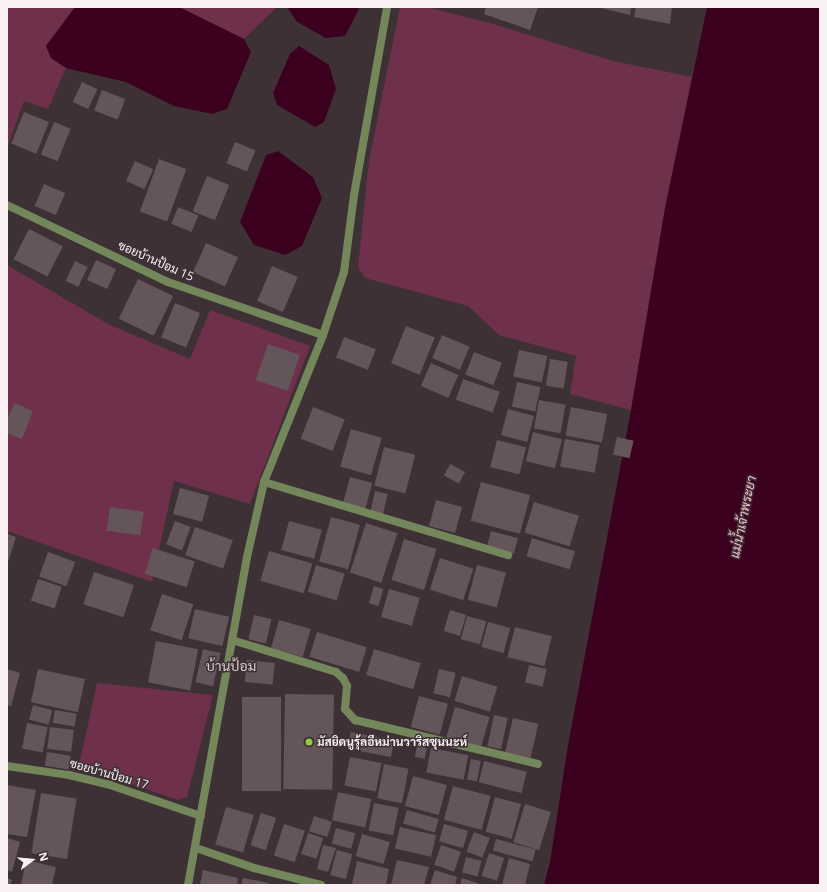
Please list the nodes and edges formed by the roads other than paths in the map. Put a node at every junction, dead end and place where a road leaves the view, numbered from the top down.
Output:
1 (387, 7) edge
2 (7, 205) edge
3 (323, 334) junction
4 (264, 482) junction
5 (508, 555) dead end
6 (232, 640) junction
7 (538, 764) dead end
8 (7, 766) edge
9 (201, 816) junction
10 (196, 848) junction
11 (188, 885) edge
12 (321, 885) edge

1 - 3 street
2 - 3 street, ซอยบ้านป้อม 15
3 - 4 street
4 - 5 street
4 - 6 street
6 - 7 street
6 - 9 street
8 - 9 street, ซอยบ้านป้อม 17
9 - 10 street
10 - 11 street
10 - 12 street

